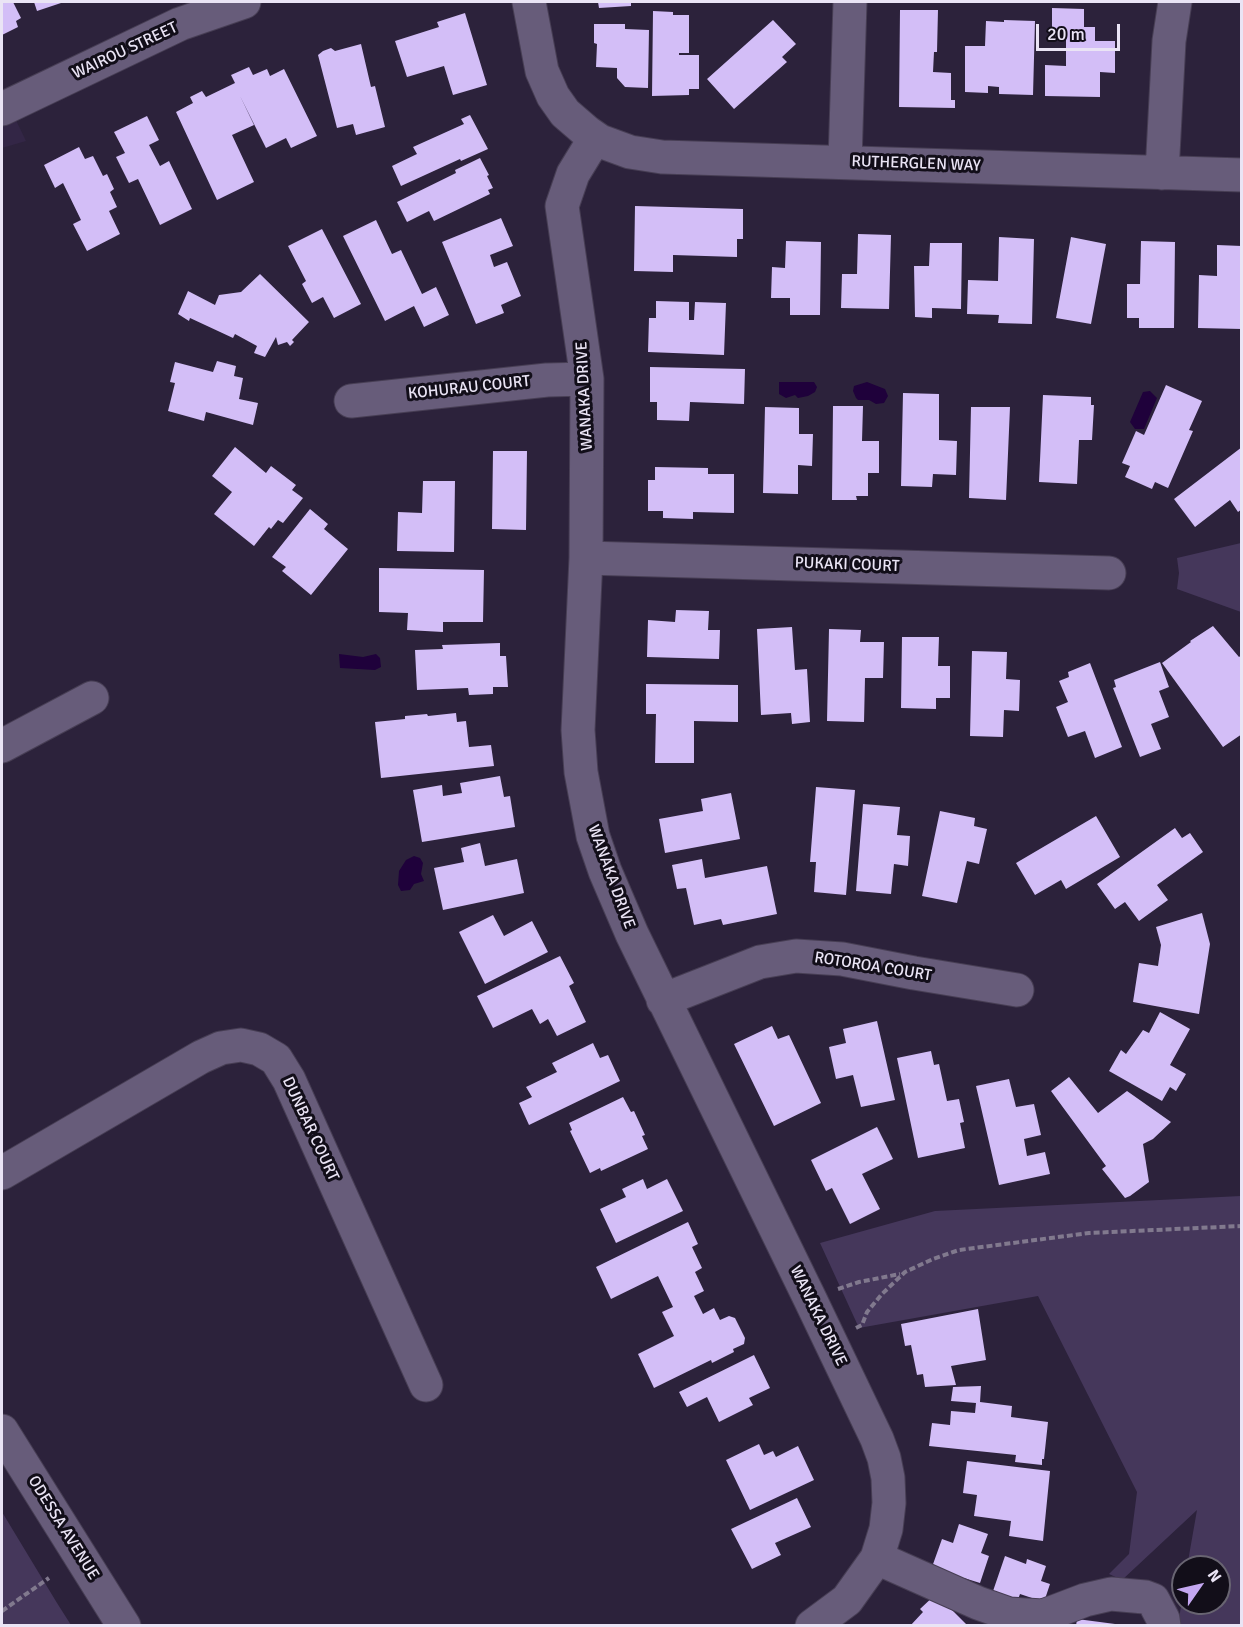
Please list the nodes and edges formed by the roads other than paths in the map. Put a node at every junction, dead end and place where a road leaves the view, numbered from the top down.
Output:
1 (244, 2) edge
2 (529, 2) edge
3 (850, 2) edge
4 (1175, 2) edge
5 (5, 108) edge
6 (595, 138) junction
7 (845, 161) junction
8 (1162, 173) junction
9 (1242, 175) edge
10 (587, 379) junction
11 (351, 401) dead end
12 (586, 558) junction
13 (1109, 573) dead end
14 (92, 698) dead end
15 (2, 746) edge
16 (1017, 990) dead end
17 (663, 1000) junction
18 (2, 1173) edge
19 (426, 1385) dead end
20 (2, 1431) edge
21 (877, 1558) junction
22 (1044, 1621) edge
23 (124, 1626) edge
24 (812, 1626) edge
25 (1164, 1626) edge

1 - 5 street, WAIROU STREET
2 - 6 street
3 - 7 street
4 - 8 street
6 - 7 street, RUTHERGLEN WAY
6 - 10 street, WANAKA DRIVE
7 - 8 street, RUTHERGLEN WAY
8 - 9 street, RUTHERGLEN WAY
10 - 11 street, KOHURAU COURT
10 - 12 street, WANAKA DRIVE
12 - 13 street, PUKAKI COURT
12 - 17 street, WANAKA DRIVE
14 - 15 street
16 - 17 street, ROTOROA COURT
17 - 21 street, WANAKA DRIVE
18 - 19 street, DUNBAR COURT
20 - 23 street, ODESSA AVENUE
21 - 22 street
21 - 24 street, WANAKA DRIVE
22 - 25 street

